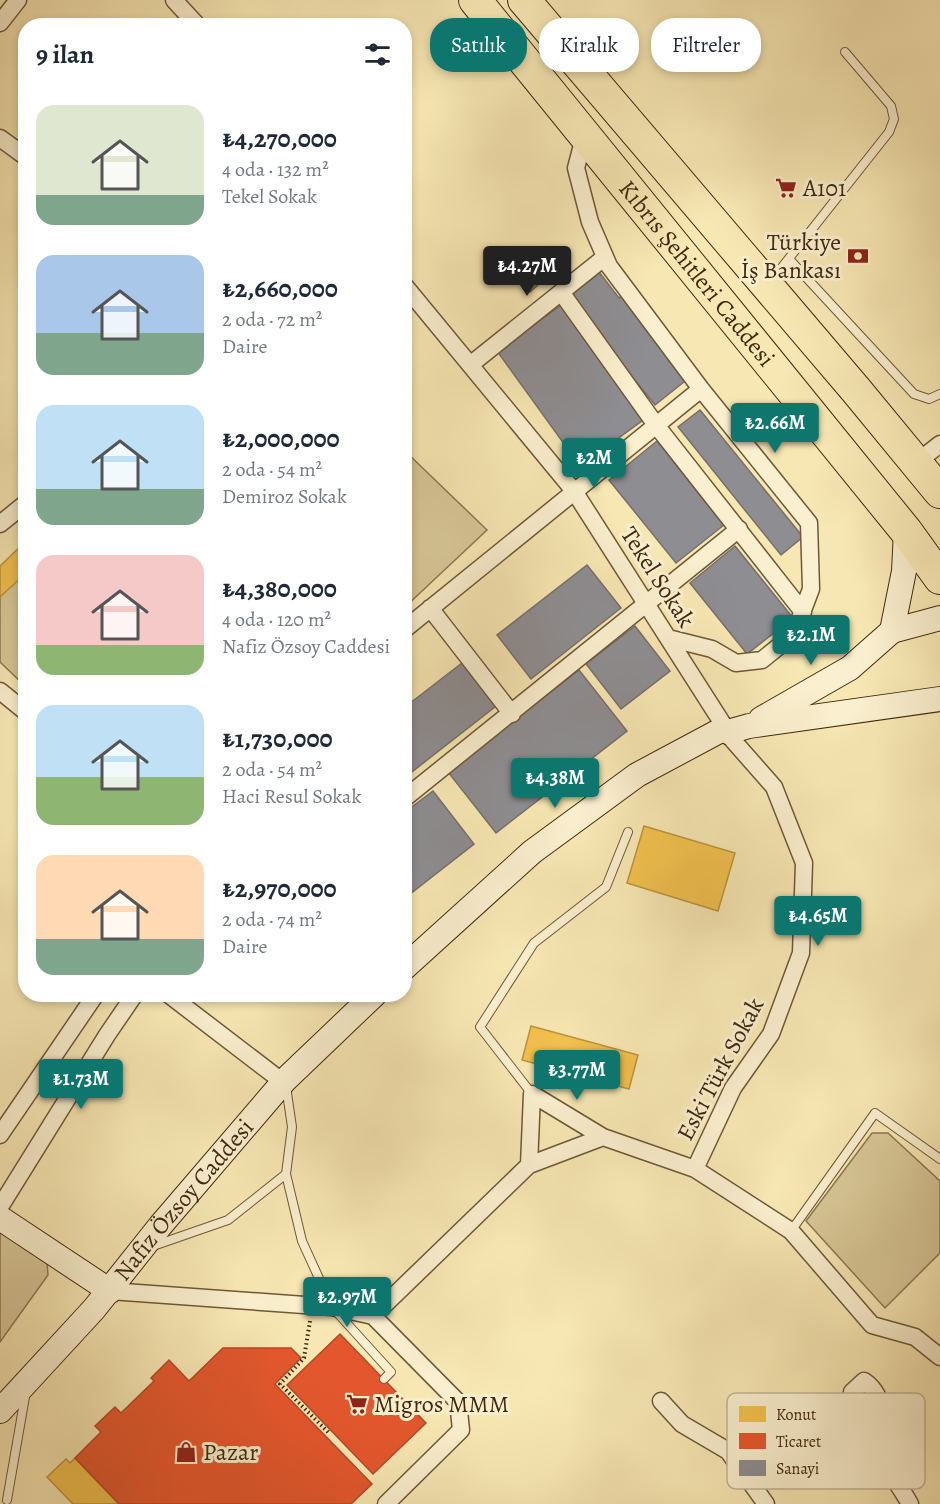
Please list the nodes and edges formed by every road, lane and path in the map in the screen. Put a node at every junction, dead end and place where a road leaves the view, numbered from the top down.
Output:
1 (18, 0) edge
2 (174, 0) edge
3 (475, 0) edge
4 (524, 0) edge
5 (191, 18) edge
6 (0, 23) edge
7 (845, 51) dead end
8 (585, 134) junction
9 (0, 138) edge
10 (18, 151) edge
11 (605, 256) junction
12 (790, 260) junction
13 (767, 286) junction
14 (561, 292) junction
15 (412, 294) edge
16 (471, 365) junction
17 (701, 389) junction
18 (940, 394) edge
19 (656, 425) junction
20 (928, 453) edge
21 (574, 491) junction
22 (940, 492) edge
23 (18, 509) edge
24 (0, 524) edge
25 (739, 529) junction
26 (906, 531) junction
27 (940, 578) edge
28 (647, 605) junction
29 (430, 608) junction
30 (803, 612) junction
31 (940, 618) edge
32 (412, 623) edge
33 (892, 631) junction
34 (668, 638) junction
35 (0, 691) edge
36 (940, 699) edge
37 (18, 706) edge
38 (512, 714) junction
39 (733, 729) junction
40 (412, 793) edge
41 (628, 832) dead end
42 (412, 961) edge
43 (91, 1002) edge
44 (130, 1002) edge
45 (179, 1002) edge
46 (359, 1002) edge
47 (284, 1081) junction
48 (532, 1095) junction
49 (0, 1135) edge
50 (603, 1137) junction
51 (940, 1159) edge
52 (530, 1164) junction
53 (695, 1169) junction
54 (286, 1174) junction
55 (0, 1207) edge
56 (0, 1218) edge
57 (791, 1230) junction
58 (142, 1250) junction
59 (110, 1291) junction
60 (313, 1305) junction
61 (332, 1307) junction
62 (373, 1316) junction
63 (940, 1357) edge
64 (28, 1379) junction
65 (384, 1379) dead end
66 (662, 1401) dead end
67 (0, 1411) edge
68 (330, 1434) dead end
69 (727, 1450) edge
70 (755, 1489) edge
71 (900, 1489) edge
72 (7, 1503) edge
73 (386, 1504) edge
74 (766, 1504) edge
75 (910, 1504) edge

1 - 6 street
2 - 5 street
3 - 8 highway, Kıbrıs Şehitleri Caddesi
4 - 13 highway, Kıbrıs Şehitleri Caddesi
7 - 12 lane
8 - 11 street
8 - 26 highway, Kıbrıs Şehitleri Caddesi
9 - 10 street
11 - 14 street
11 - 17 street
12 - 13 lane
12 - 18 lane
13 - 20 highway, Kıbrıs Şehitleri Caddesi
14 - 16 street
14 - 19 street
15 - 16 street, Tekel Sokak
16 - 21 street, Tekel Sokak
17 - 19 street
17 - 30 street
19 - 21 street
19 - 25 street
20 - 22 highway, Kıbrıs Şehitleri Caddesi
21 - 28 street, Tekel Sokak
21 - 29 street
23 - 24 street
25 - 28 street
25 - 30 street
26 - 27 highway, Kıbrıs Şehitleri Caddesi
26 - 33 main road
28 - 34 street, Tekel Sokak
28 - 38 street
29 - 32 street
29 - 38 street
30 - 34 street
31 - 33 main road
33 - 39 main road
34 - 39 street, Tekel Sokak
35 - 37 street
36 - 39 main road
38 - 40 street
39 - 42 main road
39 - 53 street, Eski Türk Sokak
41 - 48 lane
43 - 49 street
44 - 55 street
45 - 47 street
46 - 47 main road, Nafiz Özsoy Caddesi
47 - 54 lane
47 - 58 main road, Nafiz Özsoy Caddesi
48 - 50 street
48 - 52 street
50 - 52 street
50 - 53 street
51 - 57 lane
52 - 62 street
53 - 57 street
54 - 58 lane
54 - 61 lane
56 - 59 main road
57 - 63 street
58 - 59 main road, Nafiz Özsoy Caddesi
59 - 60 street
59 - 64 main road, Nafiz Özsoy Caddesi
60 - 61 street
60 - 68 path
61 - 62 street
61 - 65 lane
62 - 73 street
64 - 67 main road, Nafiz Özsoy Caddesi
64 - 72 lane
66 - 69 street
70 - 74 street
71 - 75 street

